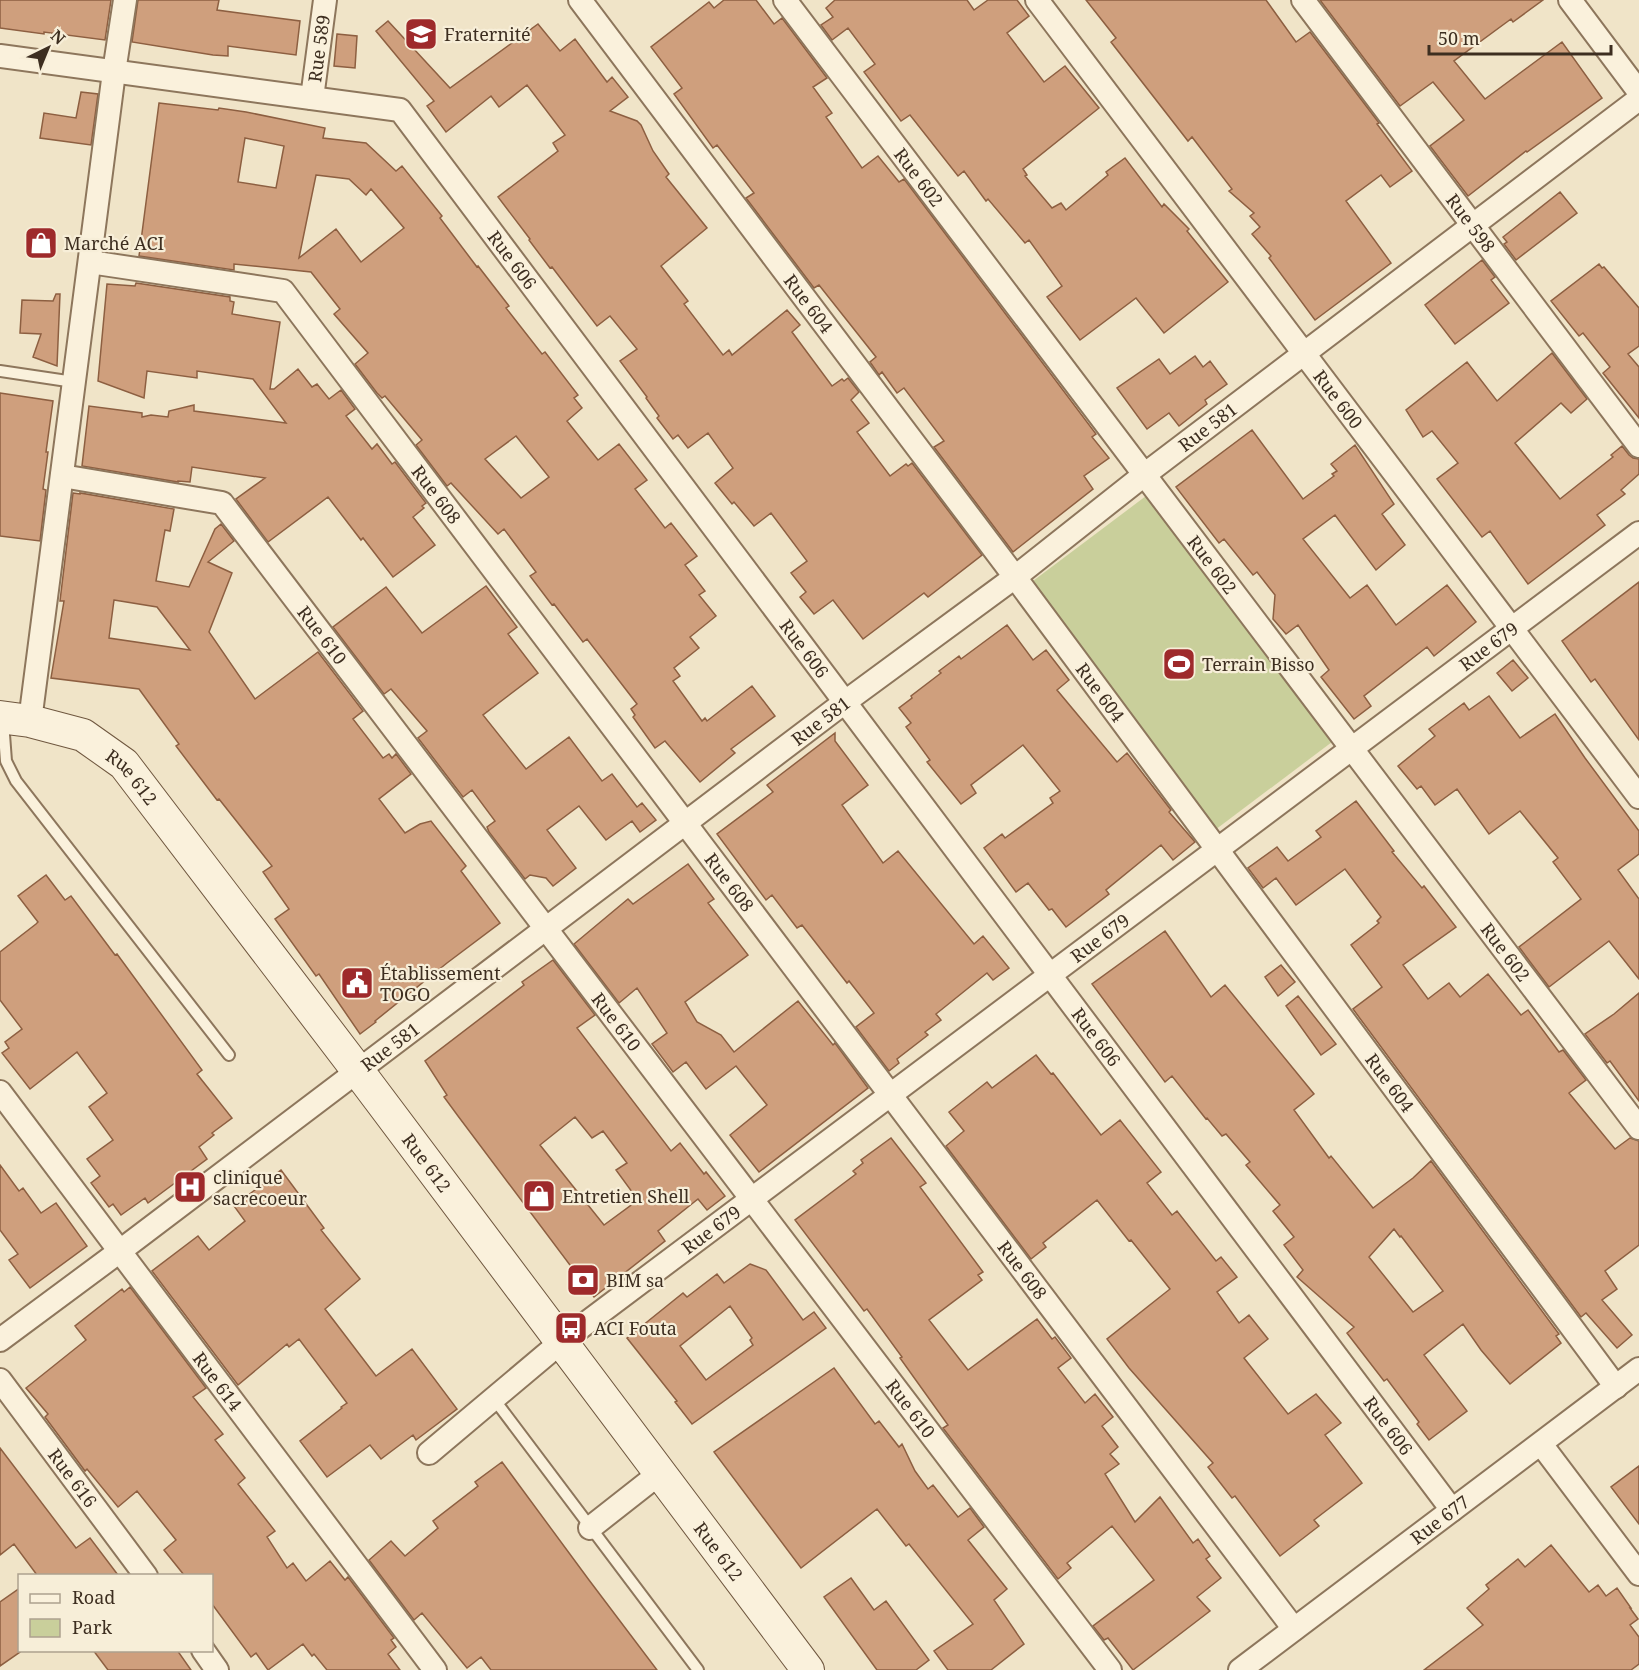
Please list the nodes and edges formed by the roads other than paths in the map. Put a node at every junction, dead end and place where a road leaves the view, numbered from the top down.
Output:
1 (125, 0) edge
2 (326, 0) edge
3 (580, 0) edge
4 (785, 0) edge
5 (1037, 0) edge
6 (1303, 0) edge
7 (1570, 0) edge
8 (0, 56) edge
9 (114, 72) junction
10 (1639, 92) edge
11 (312, 98) junction
12 (1639, 99) edge
13 (1472, 225) junction
14 (90, 262) junction
15 (1304, 354) junction
16 (0, 371) edge
17 (74, 382) junction
18 (1639, 446) edge
19 (1144, 475) junction
20 (62, 476) junction
21 (1639, 533) edge
22 (1015, 578) junction
23 (1511, 629) junction
24 (845, 702) junction
25 (11, 719) edge
26 (1352, 749) junction
27 (1639, 797) edge
28 (685, 823) junction
29 (1217, 850) junction
30 (546, 929) junction
31 (1050, 975) junction
32 (229, 1054) dead end
33 (358, 1071) junction
34 (0, 1092) edge
35 (890, 1095) junction
36 (1639, 1128) edge
37 (752, 1199) junction
38 (120, 1251) junction
39 (0, 1340) edge
40 (561, 1342) junction
41 (1639, 1369) edge
42 (0, 1380) edge
43 (1616, 1386) junction
44 (494, 1399) junction
45 (1541, 1444) junction
46 (429, 1452) dead end
47 (660, 1473) junction
48 (1452, 1510) junction
49 (590, 1528) junction
50 (145, 1574) edge
51 (1639, 1574) edge
52 (1294, 1629) junction
53 (204, 1652) edge
54 (217, 1670) edge
55 (435, 1670) edge
56 (698, 1670) edge
57 (808, 1670) edge
58 (1110, 1670) edge
59 (1240, 1670) edge

1 - 9 street
2 - 11 street, Rue 589
3 - 22 street, Rue 604
4 - 19 street, Rue 602
5 - 15 street, Rue 600
6 - 13 street, Rue 598
7 - 10 street
8 - 9 street, Rue 606
9 - 11 street, Rue 606
9 - 14 street
11 - 24 street, Rue 606
12 - 13 street, Rue 581
13 - 15 street, Rue 581
13 - 18 street, Rue 598
14 - 17 street
14 - 28 street, Rue 608
15 - 19 street, Rue 581
15 - 23 street, Rue 600
16 - 17 lane
17 - 20 street
19 - 22 street, Rue 581
19 - 26 street, Rue 602
20 - 25 street
20 - 30 street, Rue 610
21 - 23 street, Rue 679
22 - 24 street, Rue 581
22 - 29 street, Rue 604
23 - 26 street, Rue 679
23 - 27 street, Rue 600
24 - 28 street, Rue 581
24 - 31 street, Rue 606
25 - 32 lane
25 - 33 street, Rue 612
26 - 29 street, Rue 679
26 - 36 street, Rue 602
28 - 30 street, Rue 581
28 - 35 street, Rue 608
29 - 31 street, Rue 679
29 - 43 street, Rue 604
30 - 33 street, Rue 581
30 - 37 street, Rue 610
31 - 35 street, Rue 679
31 - 48 street, Rue 606
33 - 38 street, Rue 581
33 - 40 street, Rue 612
34 - 38 street, Rue 614
35 - 37 street, Rue 679
35 - 52 street, Rue 608
37 - 40 street, Rue 679
37 - 58 street, Rue 610
38 - 39 street, Rue 581
38 - 55 street, Rue 614
40 - 44 street, Rue 679
40 - 47 street, Rue 612
41 - 43 street, Rue 677
42 - 50 street, Rue 616
43 - 45 street, Rue 677
44 - 46 street, Rue 679
44 - 49 lane
45 - 48 street, Rue 677
45 - 51 street
47 - 49 street
47 - 57 street, Rue 612
48 - 52 street, Rue 677
49 - 56 lane
52 - 59 street, Rue 677
53 - 54 street

